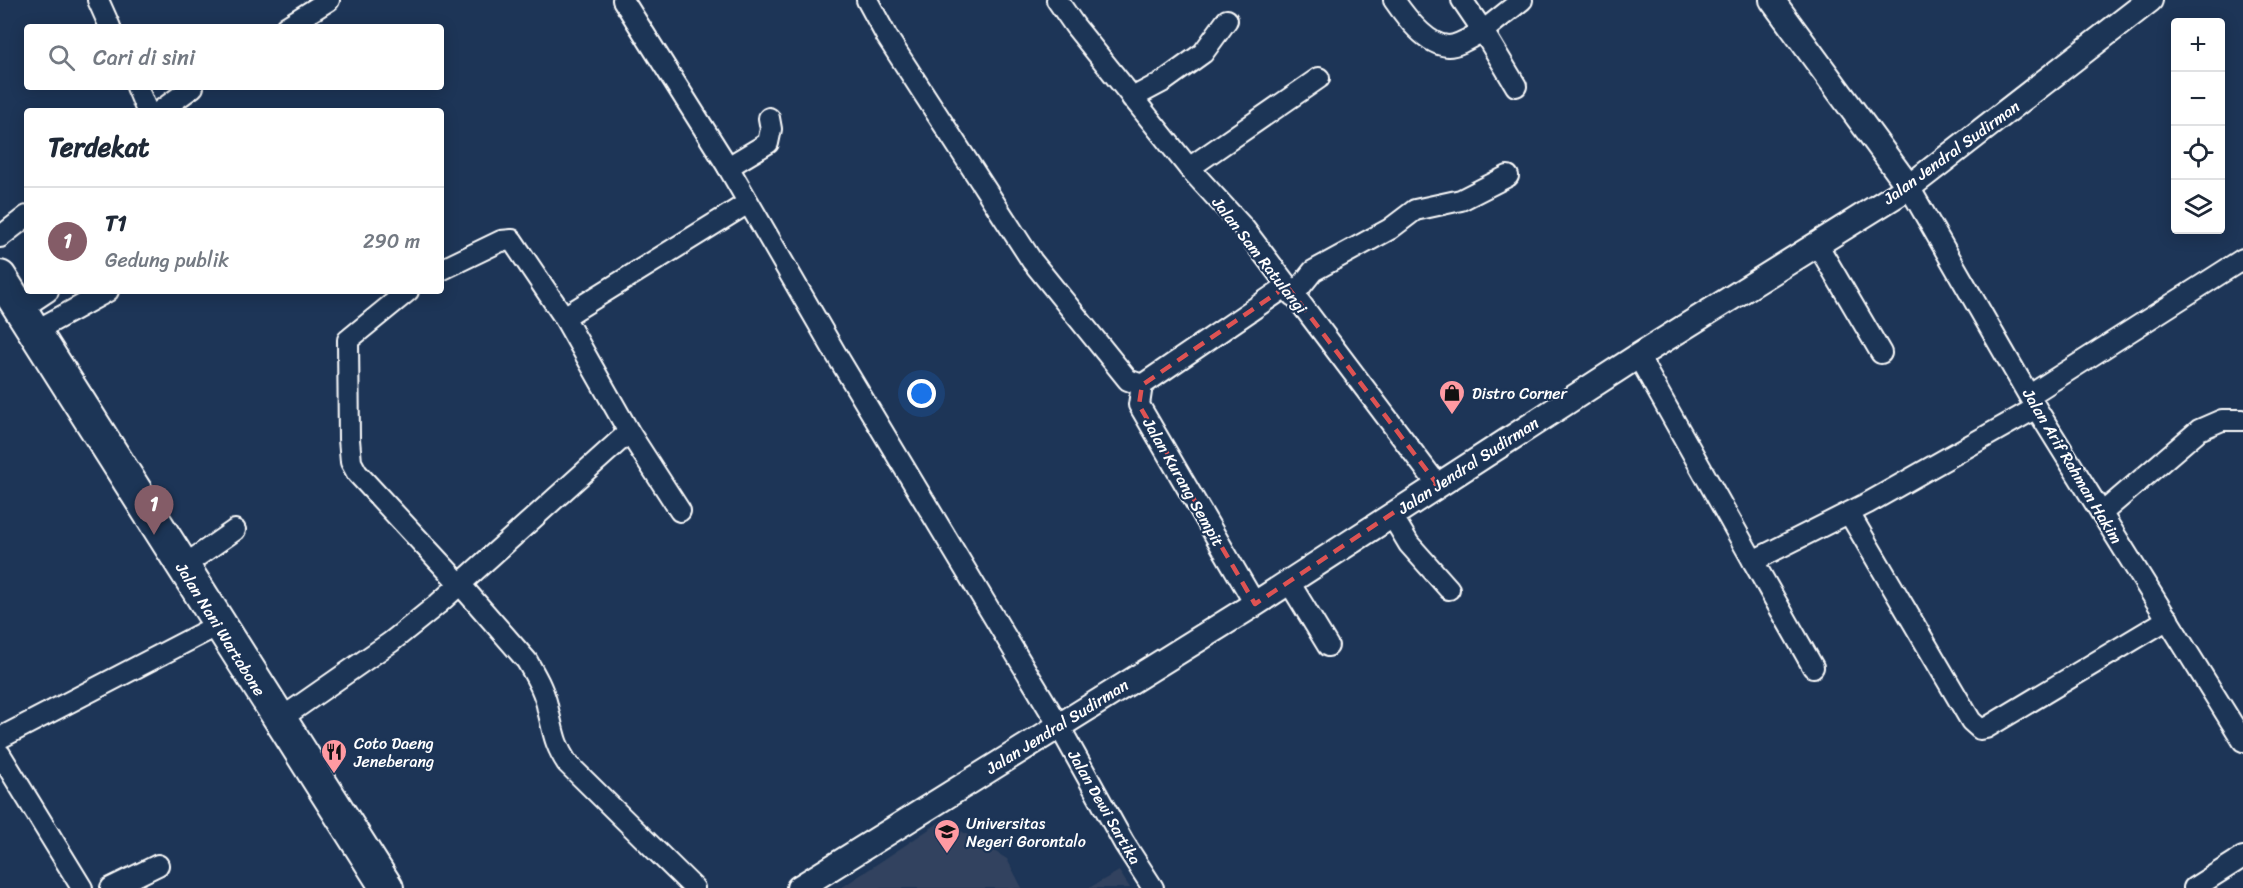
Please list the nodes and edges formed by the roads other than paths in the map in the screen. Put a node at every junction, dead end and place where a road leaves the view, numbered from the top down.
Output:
1 (98, 0) edge
2 (329, 0) edge
3 (623, 0) edge
4 (867, 0) edge
5 (1058, 0) edge
6 (1394, 0) edge
7 (1462, 0) edge
8 (1522, 0) edge
9 (1772, 0) edge
10 (2150, 0) edge
11 (1227, 20) dead end
12 (109, 24) edge
13 (291, 24) edge
14 (1483, 31) junction
15 (1319, 78) dead end
16 (1516, 86) dead end
17 (138, 90) edge
18 (189, 90) edge
19 (1132, 98) junction
20 (146, 108) edge
21 (168, 108) edge
22 (769, 118) dead end
23 (728, 167) junction
24 (1189, 168) junction
25 (1508, 176) dead end
26 (1909, 187) junction
27 (748, 203) junction
28 (24, 218) edge
29 (0, 237) edge
30 (1817, 244) junction
31 (2243, 259) edge
32 (444, 269) edge
33 (0, 277) edge
34 (1290, 291) junction
35 (46, 294) edge
36 (100, 294) edge
37 (404, 294) edge
38 (564, 317) junction
39 (28, 320) junction
40 (1881, 353) dead end
41 (1638, 356) junction
42 (1142, 385) junction
43 (2033, 402) junction
44 (2243, 420) edge
45 (629, 432) junction
46 (1437, 484) junction
47 (680, 511) dead end
48 (1849, 513) junction
49 (2102, 513) junction
50 (1391, 514) junction
51 (234, 530) dead end
52 (1753, 561) junction
53 (182, 567) junction
54 (1289, 582) junction
55 (459, 583) junction
56 (1449, 589) dead end
57 (1255, 604) junction
58 (2168, 619) junction
59 (218, 625) junction
60 (1328, 646) dead end
61 (1813, 667) dead end
62 (279, 720) junction
63 (1058, 724) junction
64 (0, 738) edge
65 (2243, 741) edge
66 (2, 761) edge
67 (2243, 857) edge
68 (158, 865) dead end
69 (82, 888) edge
70 (111, 888) edge
71 (387, 888) edge
72 (694, 888) edge
73 (799, 888) edge
74 (1153, 888) edge
75 (2194, 888) edge

1 - 12 street
2 - 13 street
3 - 23 street, Jalan Dewi Sartika
4 - 42 street
5 - 19 street, Jalan Sam Ratulangi
6 - 14 street
7 - 14 street
8 - 14 street
9 - 26 street
10 - 26 street, Jalan Jendral Sudirman
11 - 19 street
14 - 16 street
15 - 24 street
17 - 20 street
18 - 21 street
19 - 24 street, Jalan Sam Ratulangi
22 - 23 street
23 - 27 street, Jalan Dewi Sartika
24 - 34 street, Jalan Sam Ratulangi
25 - 34 street
26 - 30 street, Jalan Jendral Sudirman
26 - 43 street, Jalan Arif Rahman Hakim
27 - 38 street
27 - 63 street, Jalan Dewi Sartika
28 - 29 street
30 - 40 street
30 - 41 street, Jalan Jendral Sudirman
31 - 43 street
32 - 38 street
33 - 39 main road, Jalan Nani Wartabone
34 - 42 street
34 - 46 street, Jalan Sam Ratulangi
35 - 39 street
36 - 39 street
37 - 55 street
38 - 45 street
39 - 53 main road, Jalan Nani Wartabone
41 - 46 street, Jalan Jendral Sudirman
41 - 52 street
42 - 57 street, Jalan Kurang Sempit
43 - 48 street
43 - 49 street, Jalan Arif Rahman Hakim
44 - 49 street
45 - 47 street
45 - 55 street
46 - 50 street, Jalan Jendral Sudirman
48 - 52 street
48 - 58 street
49 - 58 street, Jalan Arif Rahman Hakim
50 - 54 street, Jalan Jendral Sudirman
50 - 56 street
51 - 53 street
52 - 61 street
53 - 59 main road, Jalan Nani Wartabone
54 - 57 street, Jalan Jendral Sudirman
54 - 60 street
55 - 62 street
55 - 72 street
57 - 63 street, Jalan Jendral Sudirman
58 - 65 street, Jalan Arif Rahman Hakim
59 - 62 main road, Jalan Nani Wartabone
59 - 64 street
62 - 71 main road, Jalan Nani Wartabone
63 - 73 street, Jalan Jendral Sudirman
63 - 74 street, Jalan Dewi Sartika
66 - 69 street
67 - 75 street
68 - 70 street

